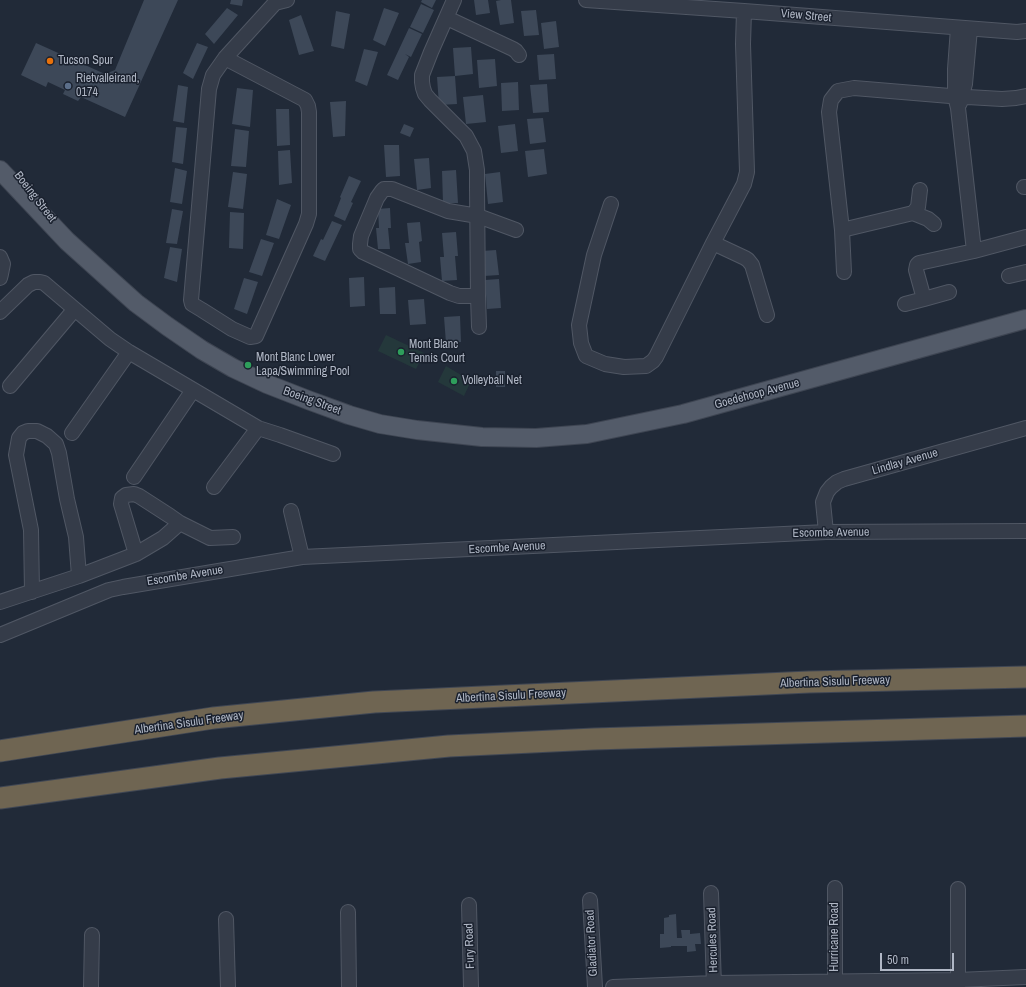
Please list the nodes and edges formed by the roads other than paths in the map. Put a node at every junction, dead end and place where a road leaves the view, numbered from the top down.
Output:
1 (454, 0) edge
2 (586, 0) edge
3 (279, 1) edge
4 (744, 11) junction
5 (447, 18) junction
6 (964, 28) junction
7 (1026, 31) edge
8 (519, 56) dead end
9 (225, 58) junction
10 (1026, 96) edge
11 (958, 100) junction
12 (0, 156) edge
13 (0, 170) edge
14 (920, 190) dead end
15 (611, 204) dead end
16 (913, 213) junction
17 (478, 216) junction
18 (934, 224) dead end
19 (516, 230) dead end
20 (842, 230) junction
21 (1026, 237) edge
22 (67, 241) junction
23 (713, 243) junction
24 (974, 251) junction
25 (0, 257) edge
26 (844, 272) dead end
27 (1026, 272) edge
28 (1009, 276) dead end
29 (0, 278) edge
30 (948, 292) dead end
31 (478, 296) junction
32 (924, 299) junction
33 (905, 304) dead end
34 (74, 310) junction
35 (0, 312) edge
36 (767, 315) dead end
37 (1026, 319) edge
38 (479, 327) dead end
39 (129, 352) junction
40 (10, 386) dead end
41 (193, 390) junction
42 (258, 428) junction
43 (1026, 428) edge
44 (72, 433) dead end
45 (482, 437) joint
46 (333, 454) dead end
47 (134, 476) dead end
48 (214, 487) dead end
49 (291, 511) dead end
50 (180, 523) junction
51 (1026, 531) edge
52 (826, 532) junction
53 (233, 537) dead end
54 (136, 554) junction
55 (302, 558) junction
56 (78, 576) junction
57 (32, 592) junction
58 (0, 602) edge
59 (0, 635) edge
60 (1026, 677) edge
61 (1026, 726) edge
62 (0, 751) edge
63 (0, 798) edge
64 (835, 888) dead end
65 (958, 889) dead end
66 (711, 893) dead end
67 (590, 900) dead end
68 (469, 905) dead end
69 (348, 912) dead end
70 (226, 919) dead end
71 (92, 935) dead end
72 (1026, 977) edge
73 (958, 983) edge
74 (835, 984) edge
75 (714, 985) edge
76 (91, 987) edge
77 (228, 987) edge
78 (349, 987) edge
79 (471, 987) edge
80 (595, 987) edge
81 (613, 987) edge

1 - 5 street
2 - 4 street, View Street
3 - 9 street
4 - 6 street, View Street
4 - 23 street
5 - 8 street
5 - 17 street
6 - 7 street, View Street
6 - 11 street
9 - 9 street
10 - 11 street
11 - 20 street
11 - 24 street
12 - 22 main road, Boeing Street
13 - 22 main road, Boeing Street
14 - 16 street
15 - 23 street
16 - 18 street
16 - 20 street
17 - 19 street
17 - 31 street
17 - 31 street
20 - 26 street
21 - 24 street
22 - 45 main road, Boeing Street
23 - 36 street
24 - 32 street
25 - 29 street
27 - 28 street
30 - 32 street
31 - 38 street
32 - 33 street
34 - 35 street
34 - 39 street
34 - 40 street
37 - 45 main road, Goedehoop Avenue
39 - 41 street
39 - 44 street
41 - 42 street
41 - 47 street
42 - 46 street
42 - 48 street
43 - 52 street, Lindlay Avenue
49 - 55 street
50 - 53 street
50 - 54 street
50 - 54 street
51 - 52 street, Escombe Avenue
52 - 55 street, Escombe Avenue
54 - 56 street
55 - 59 street, Escombe Avenue
56 - 57 street
56 - 57 street
57 - 58 street
60 - 62 highway, Albertina Sisulu Freeway
61 - 63 highway
64 - 74 street, Hurricane Road
65 - 73 street
66 - 75 street, Hercules Road
67 - 80 street, Gladiator Road
68 - 79 street, Fury Road
69 - 78 street
70 - 77 street
71 - 76 street
72 - 73 street
73 - 74 street
74 - 75 street
75 - 81 street

